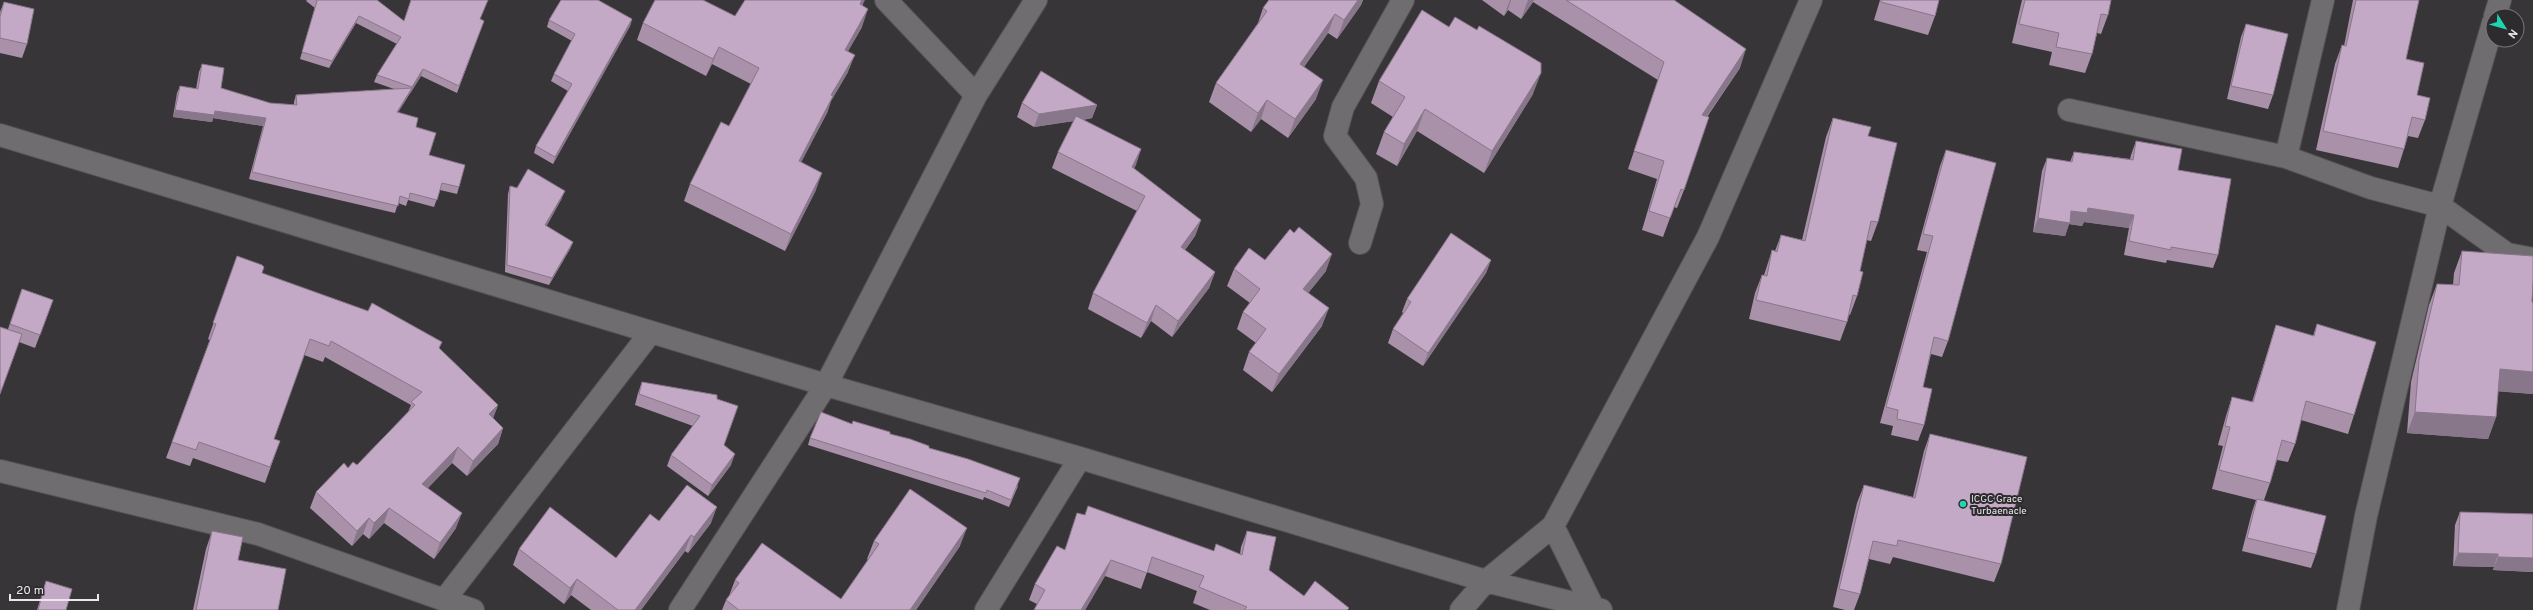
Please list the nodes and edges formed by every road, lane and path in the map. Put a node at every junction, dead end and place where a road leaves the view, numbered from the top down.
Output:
1 (886, 0) edge
2 (1036, 0) edge
3 (1402, 0) edge
4 (1811, 0) edge
5 (2323, 0) edge
6 (2486, 48) edge
7 (976, 95) junction
8 (2069, 110) dead end
9 (0, 135) edge
10 (2286, 156) junction
11 (2440, 206) junction
12 (1360, 243) dead end
13 (2533, 259) edge
14 (651, 332) junction
15 (826, 385) junction
16 (1080, 458) junction
17 (0, 471) edge
18 (1553, 526) junction
19 (1486, 581) junction
20 (445, 598) junction
21 (1597, 609) edge
22 (473, 610) edge
23 (680, 610) edge
24 (986, 610) edge
25 (1461, 610) edge
26 (2348, 610) edge

1 - 7 street
2 - 7 street
3 - 12 street
4 - 18 street
5 - 10 street
6 - 11 street
7 - 15 street
8 - 10 street
9 - 14 street
10 - 11 street
11 - 13 street
11 - 26 street
14 - 15 street
14 - 20 street
15 - 16 street
15 - 23 street
16 - 19 street
16 - 24 street
17 - 20 street
18 - 19 street
18 - 21 street
19 - 21 street
19 - 25 street
20 - 22 street

